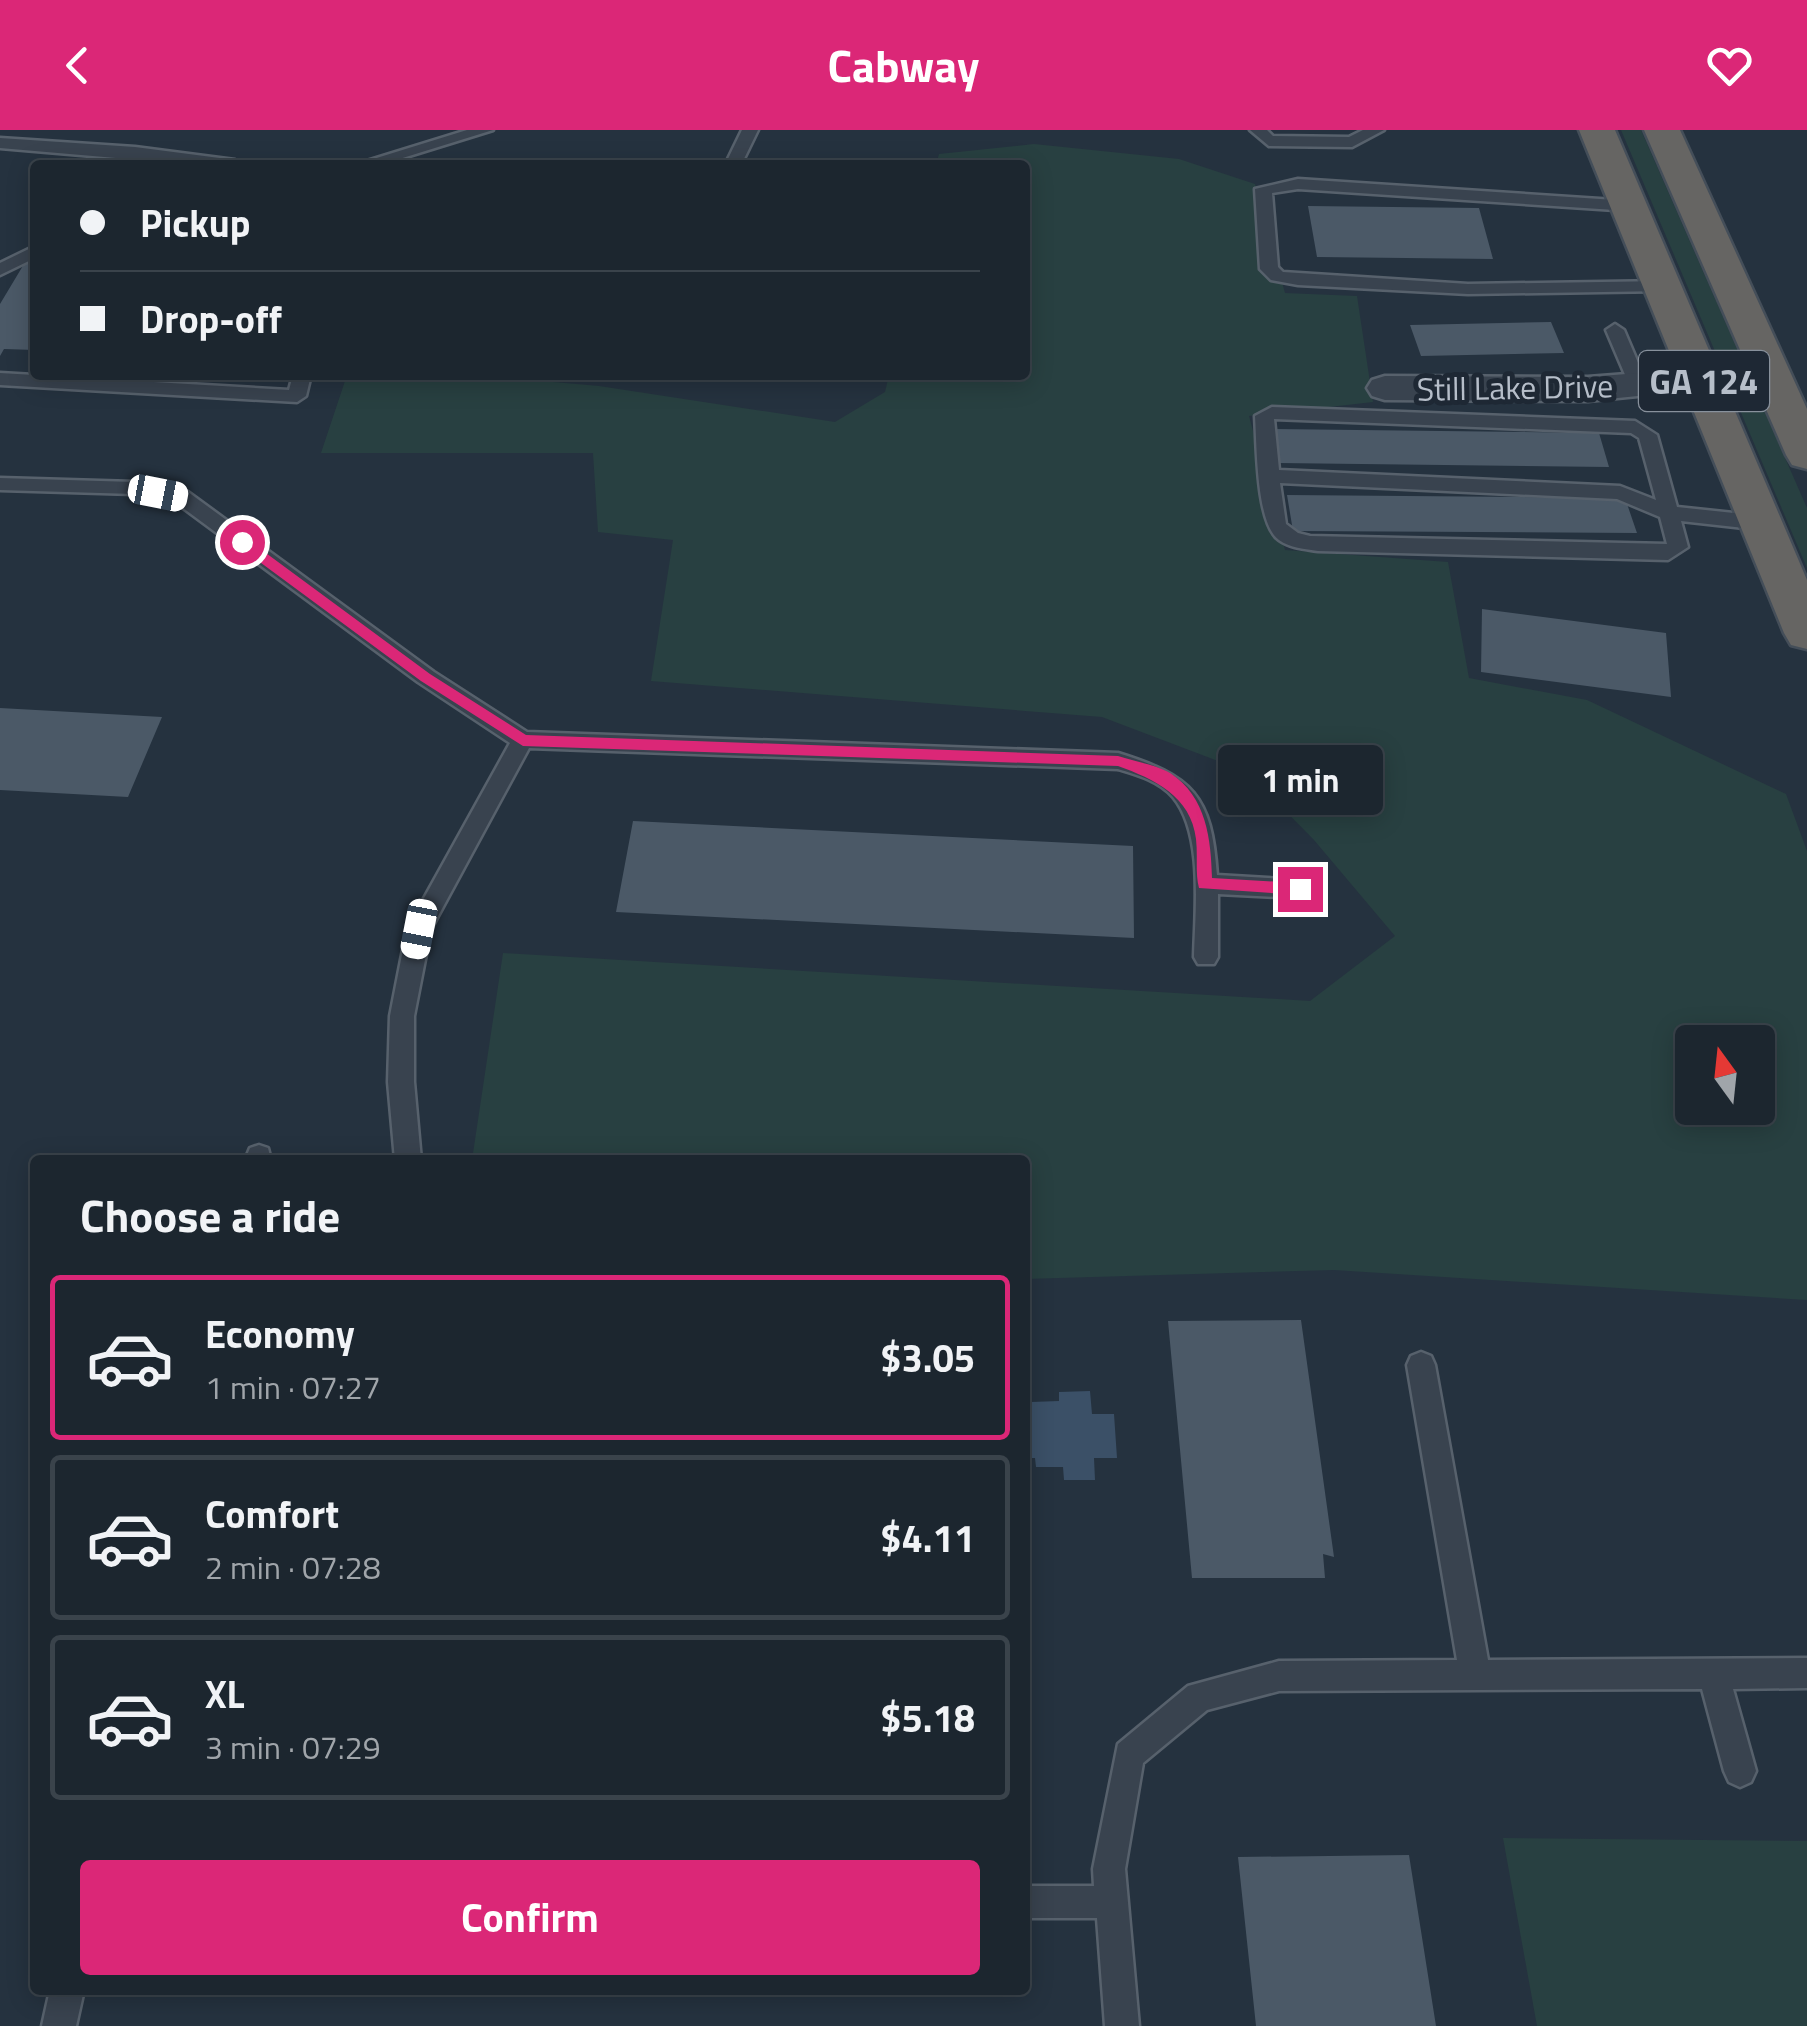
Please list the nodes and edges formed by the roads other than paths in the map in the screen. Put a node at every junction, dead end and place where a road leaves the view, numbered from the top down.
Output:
1 (485, 130) edge
2 (750, 130) edge
3 (1258, 130) edge
4 (1376, 130) edge
5 (1597, 130) edge
6 (1662, 130) edge
7 (0, 142) edge
8 (130, 159) edge
9 (380, 160) edge
10 (735, 160) edge
11 (1630, 206) junction
12 (30, 254) edge
13 (0, 270) edge
14 (1664, 286) junction
15 (1615, 330) dead end
16 (0, 379) edge
17 (301, 380) edge
18 (1704, 380) junction
19 (1638, 384) junction
20 (1385, 388) dead end
21 (1807, 455) edge
22 (1273, 476) junction
23 (0, 484) edge
24 (1670, 513) junction
25 (1762, 523) junction
26 (1807, 633) edge
27 (523, 740) junction
28 (1204, 884) junction
29 (1300, 889) dead end
30 (1206, 956) dead end
31 (408, 1155) edge
32 (1421, 1365) dead end
33 (1807, 1673) edge
34 (1713, 1674) junction
35 (1475, 1675) junction
36 (1740, 1771) dead end
37 (1030, 1902) edge
38 (1112, 1902) junction
39 (66, 1995) edge
40 (59, 2026) edge
41 (1122, 2026) edge

1 - 9 lane
2 - 10 lane
3 - 4 lane
5 - 11 highway, GA 124
6 - 21 highway, GA 124
7 - 8 lane
11 - 14 highway, GA 124
11 - 14 lane
12 - 13 lane
14 - 18 highway, GA 124
15 - 19 lane
16 - 17 lane
18 - 19 street, Still Lake Drive
18 - 25 highway, GA 124
19 - 20 street, Still Lake Drive
22 - 24 lane
22 - 24 lane
22 - 24 lane
23 - 27 lane
24 - 25 lane
25 - 26 highway, GA 124
27 - 28 lane
27 - 31 lane
28 - 29 lane
28 - 30 lane
32 - 35 lane
33 - 34 lane
34 - 35 lane
34 - 36 lane
35 - 38 lane
37 - 38 lane
38 - 41 lane
39 - 40 lane

